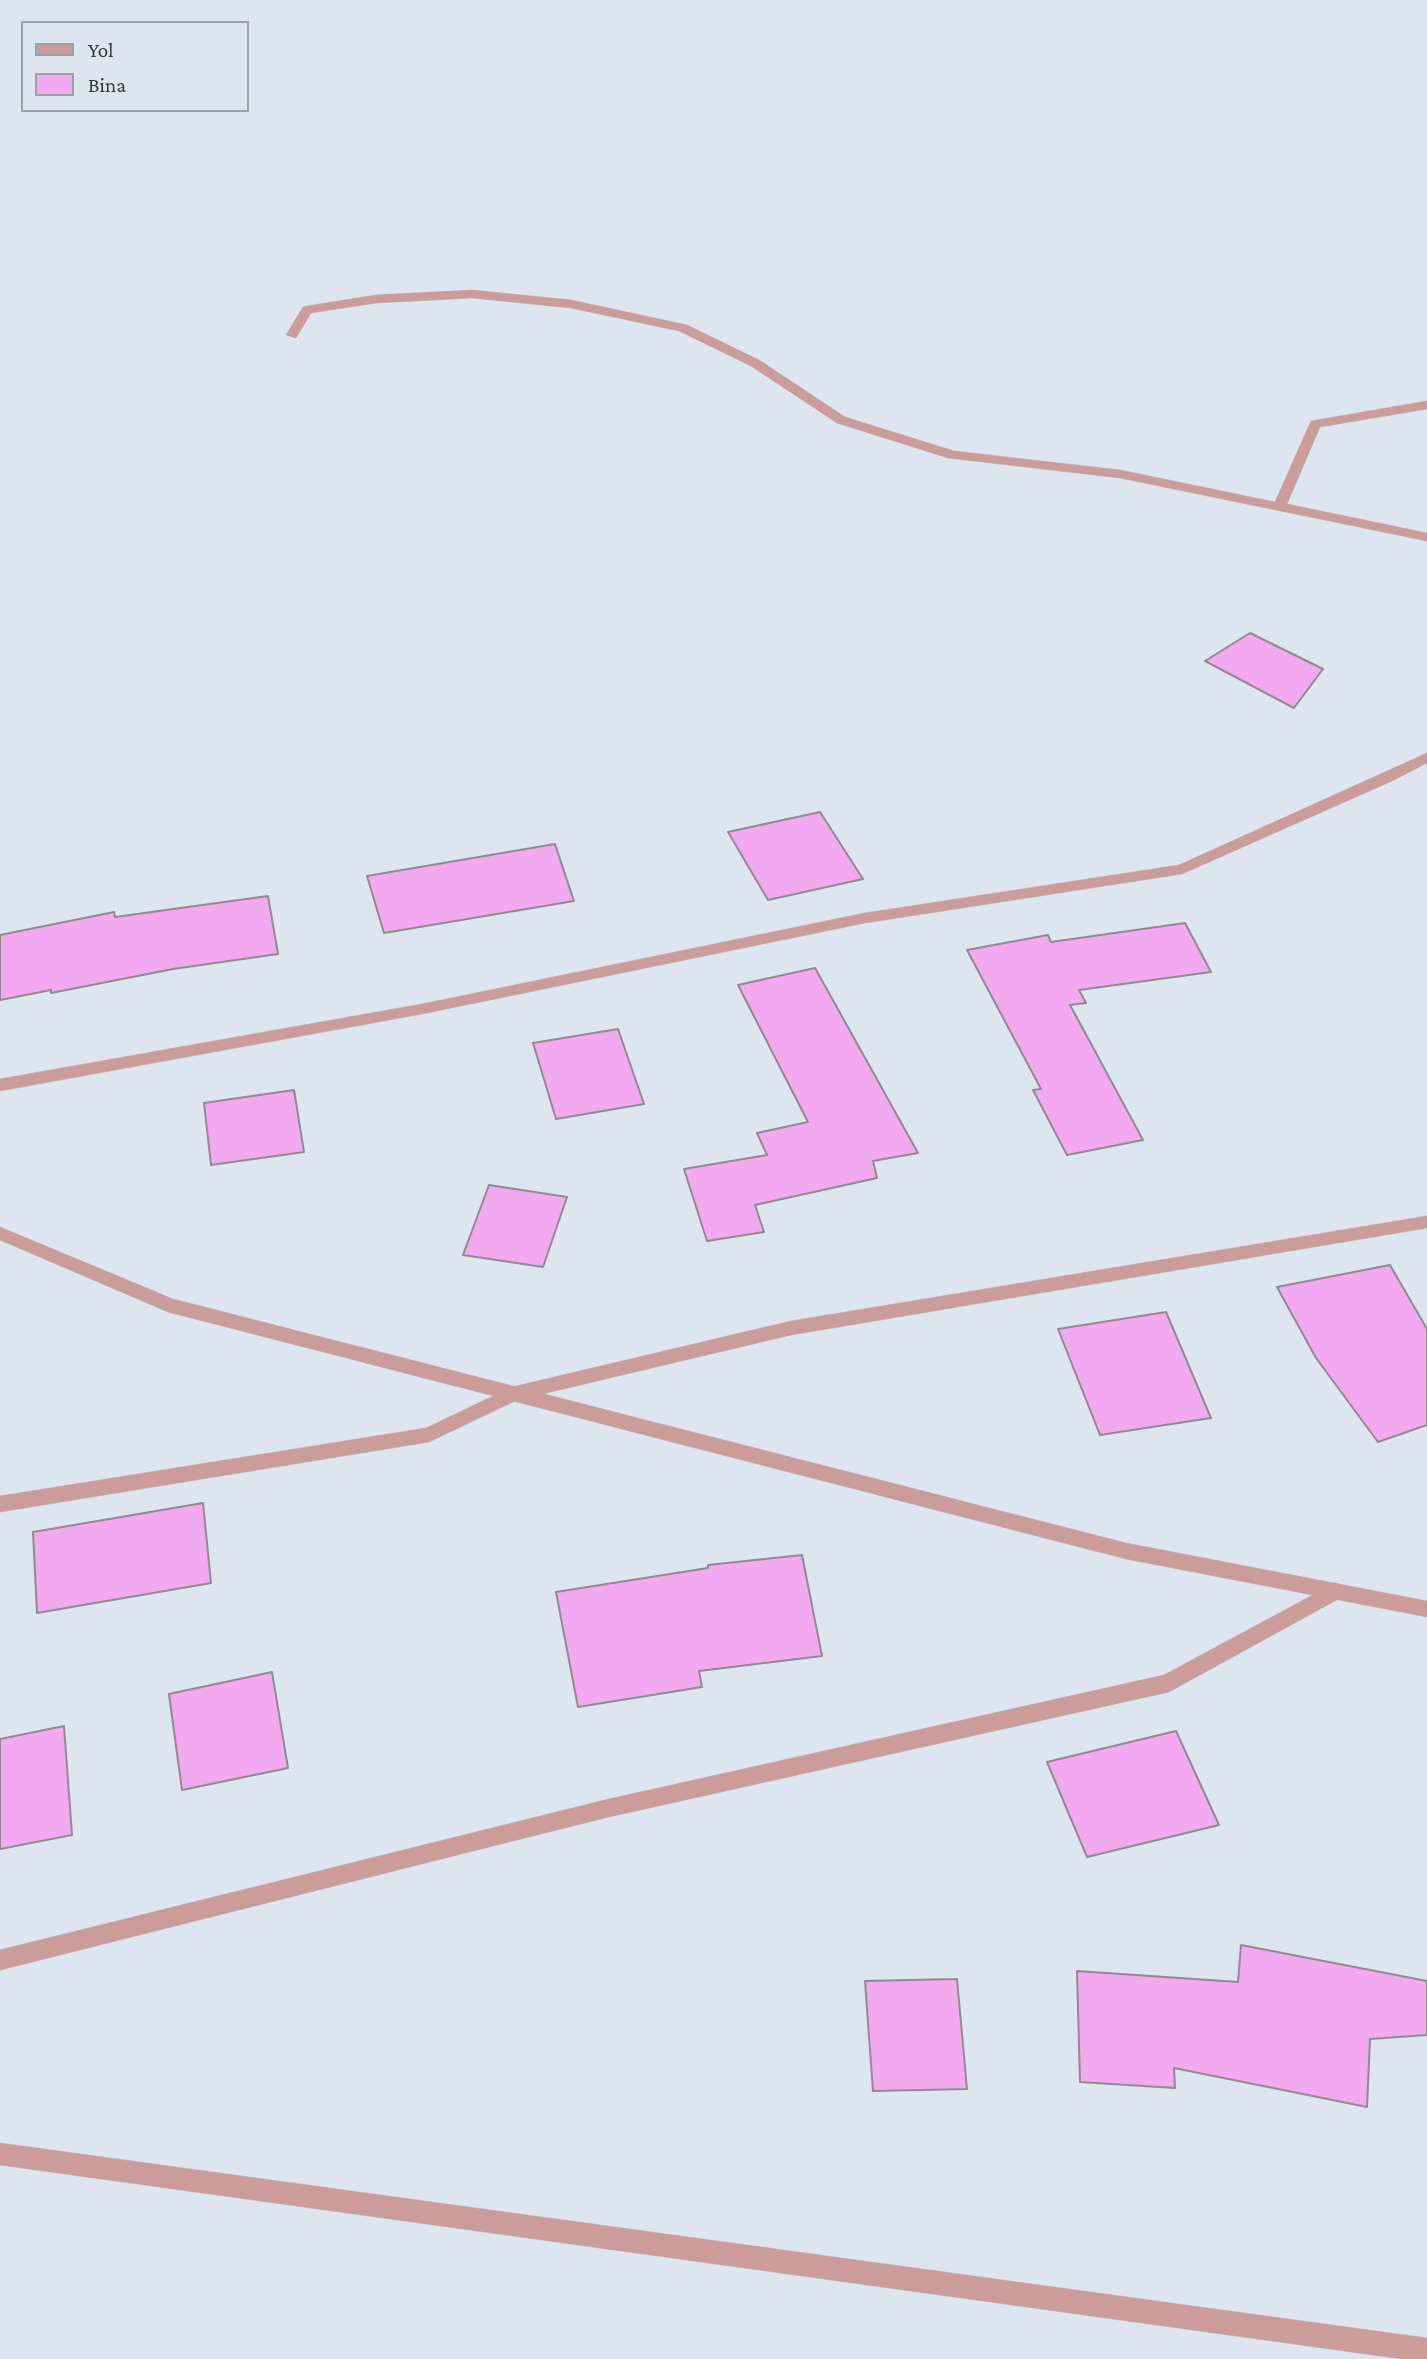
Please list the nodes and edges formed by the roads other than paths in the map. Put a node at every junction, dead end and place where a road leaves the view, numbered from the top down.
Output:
1 (292, 335) dead end
2 (1427, 405) edge
3 (1280, 506) junction
4 (1427, 537) edge
5 (1427, 757) edge
6 (0, 1085) edge
7 (1427, 1222) edge
8 (0, 1233) edge
9 (512, 1394) junction
10 (0, 1504) edge
11 (1335, 1591) junction
12 (1427, 1609) edge
13 (0, 1960) edge
14 (0, 2154) edge
15 (1427, 2350) edge

1 - 3 street
2 - 3 street
3 - 4 street
5 - 6 street
7 - 9 street
8 - 9 street
9 - 10 street
9 - 11 street
11 - 12 street
11 - 13 street
14 - 15 street

